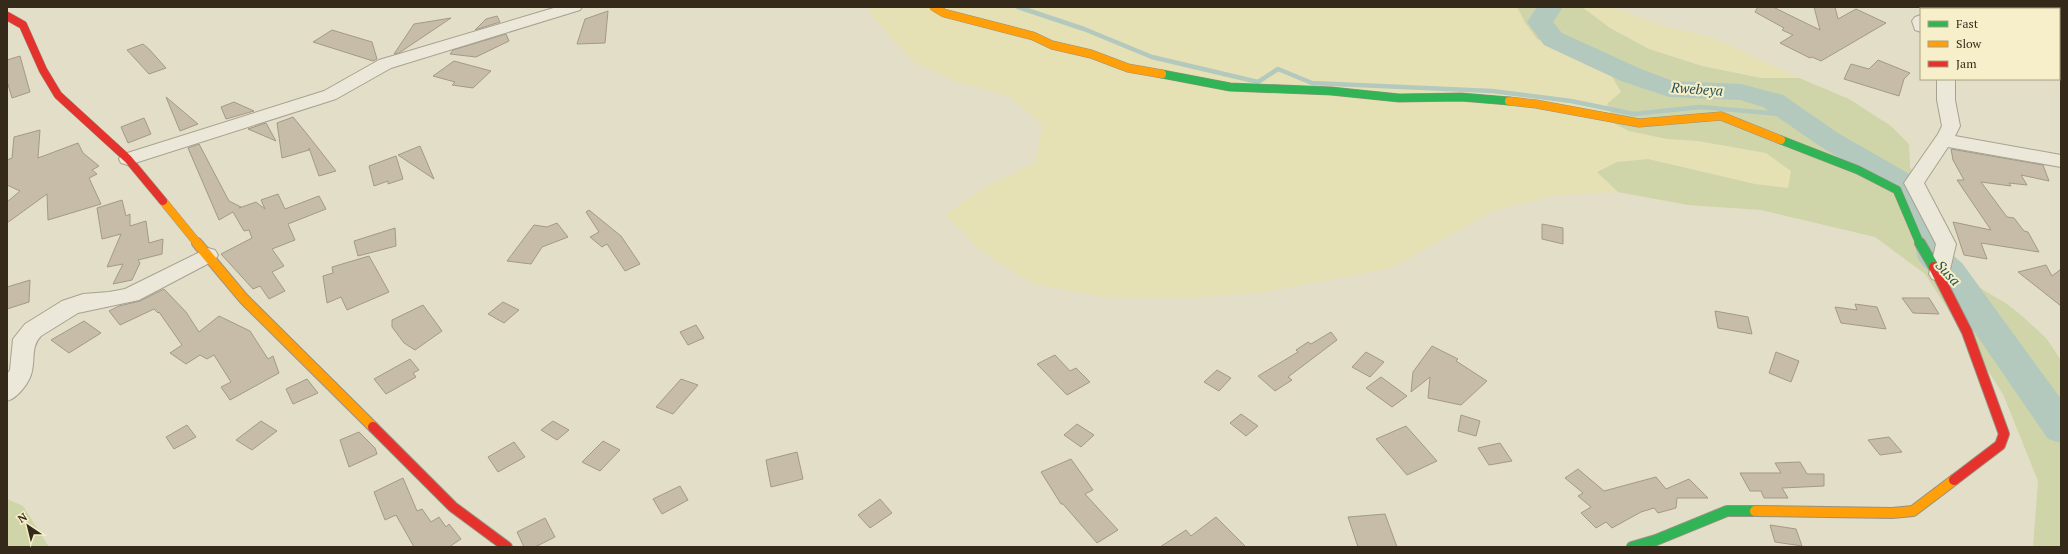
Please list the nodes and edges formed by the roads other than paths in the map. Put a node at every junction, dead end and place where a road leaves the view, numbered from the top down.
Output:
1 (574, 7) edge
2 (934, 7) edge
3 (7, 16) edge
4 (1946, 80) edge
5 (1944, 140) junction
6 (128, 159) junction
7 (2061, 161) edge
8 (208, 255) junction
9 (1941, 267) junction
10 (7, 392) edge
11 (507, 547) edge
12 (1632, 547) edge

1 - 6 street
2 - 9 street
3 - 6 street
4 - 5 street
5 - 7 street
5 - 9 street
6 - 8 street
8 - 10 street
8 - 11 street
9 - 12 street

